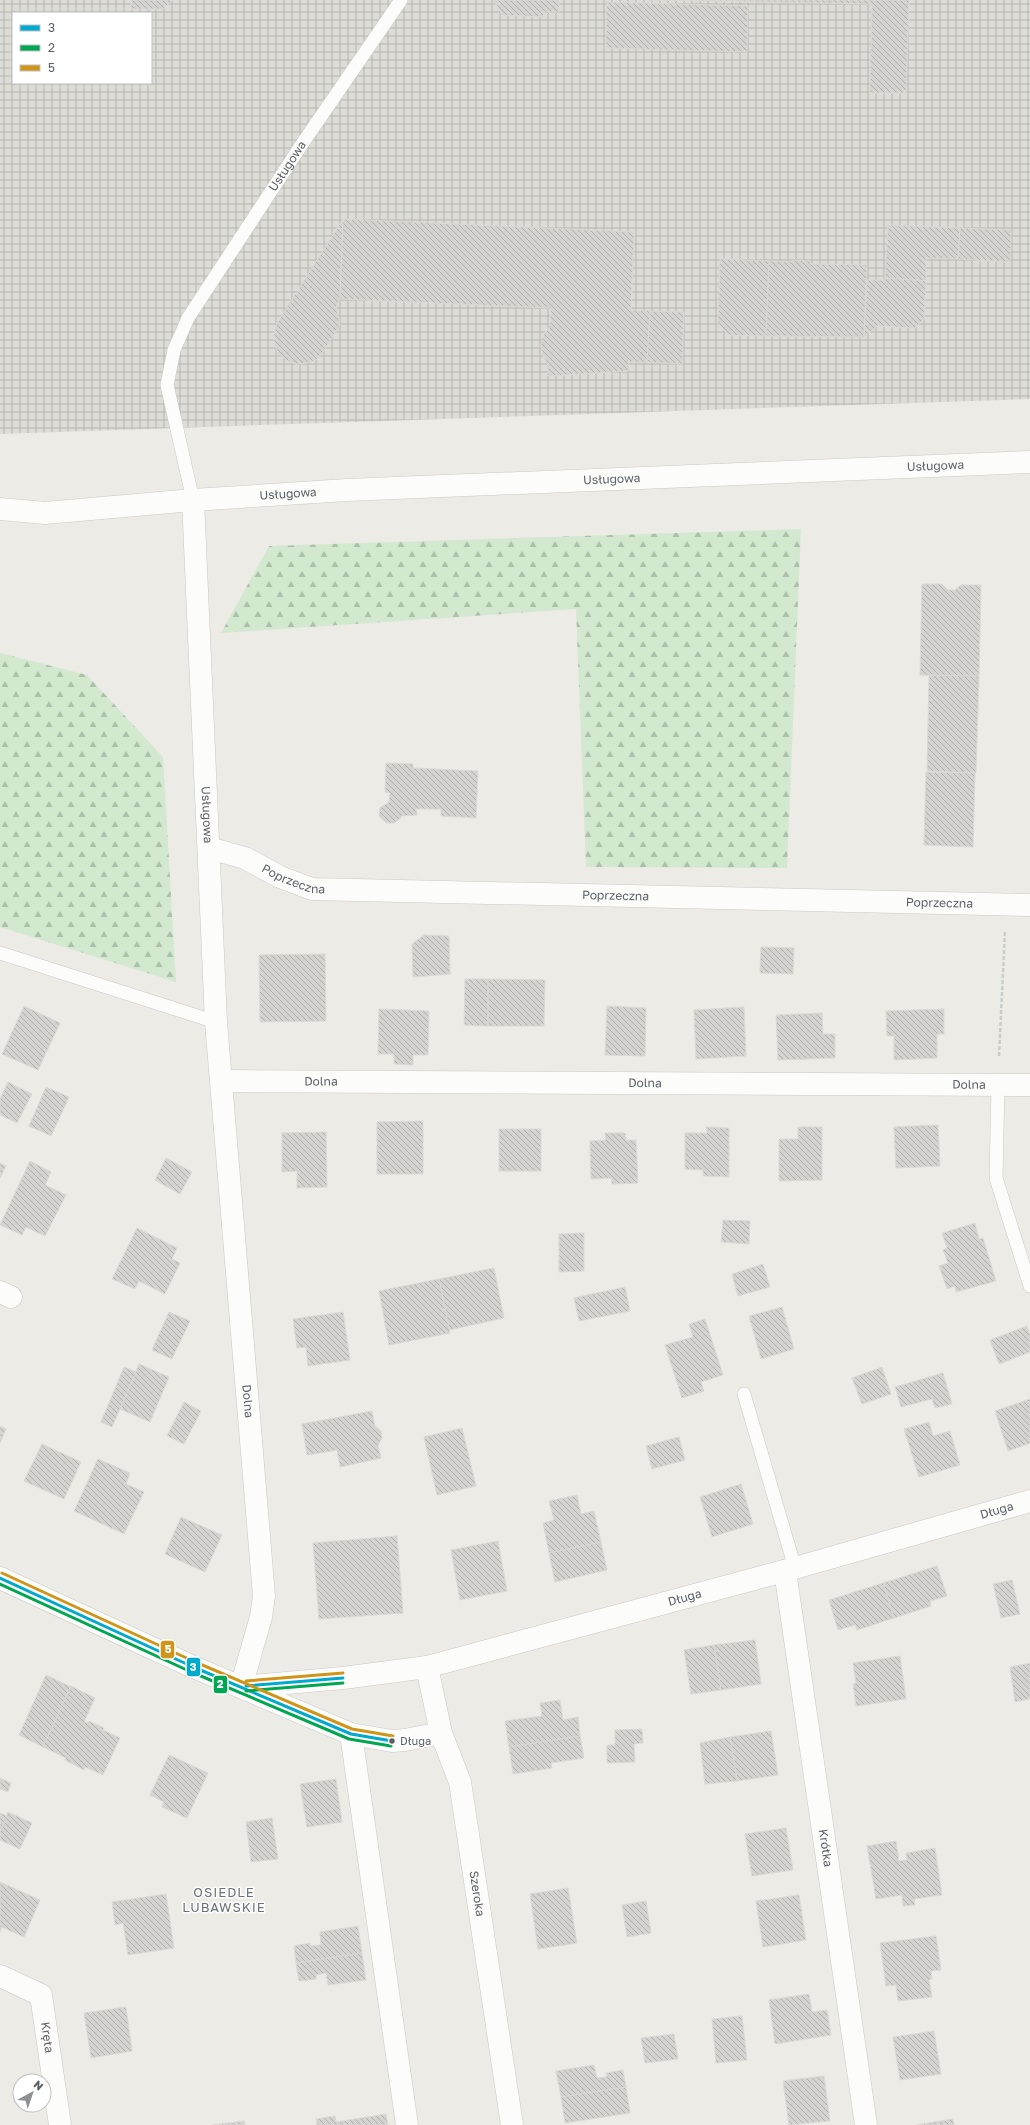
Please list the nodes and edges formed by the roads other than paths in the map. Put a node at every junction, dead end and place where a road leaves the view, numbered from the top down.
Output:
1 (401, 0) edge
2 (1030, 462) edge
3 (193, 500) junction
4 (0, 510) edge
5 (209, 848) junction
6 (1030, 905) edge
7 (0, 952) edge
8 (216, 1022) junction
9 (222, 1081) junction
10 (998, 1085) junction
11 (1030, 1085) edge
12 (1030, 1286) edge
13 (744, 1394) dead end
14 (1030, 1501) edge
15 (790, 1569) junction
16 (0, 1578) edge
17 (427, 1667) junction
18 (241, 1687) junction
19 (441, 1733) junction
20 (351, 1734) junction
21 (0, 1976) edge
22 (60, 2125) edge
23 (407, 2125) edge
24 (512, 2125) edge
25 (866, 2125) edge

1 - 3 lane, Usługowa
2 - 3 street, Usługowa
3 - 4 street, Usługowa
3 - 5 street, Usługowa
5 - 6 street, Poprzeczna
5 - 8 street, Usługowa
7 - 8 lane
8 - 9 street, Usługowa
9 - 10 street, Dolna
9 - 18 street, Dolna
10 - 11 street, Dolna
10 - 12 lane
13 - 15 lane
14 - 15 street, Długa
15 - 17 street, Długa
15 - 25 street, Krótka
16 - 18 street, Długa
17 - 18 street, Długa
17 - 19 street, Szeroka
18 - 20 street, Długa
19 - 20 street, Długa
19 - 24 street, Szeroka
20 - 23 street
21 - 22 street, Kręta

